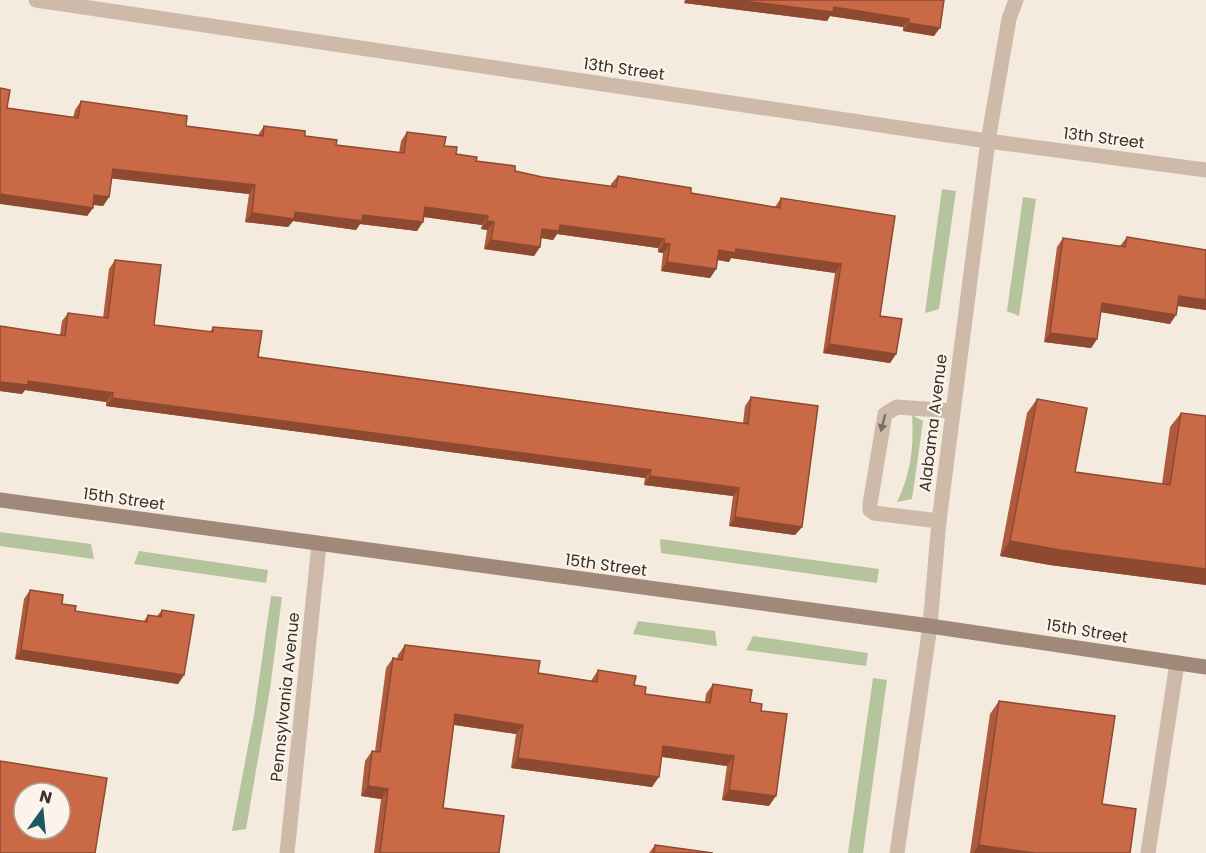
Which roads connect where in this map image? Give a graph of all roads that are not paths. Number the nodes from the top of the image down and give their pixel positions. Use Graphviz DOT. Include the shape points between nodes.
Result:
graph roads {
  1 [pos="36,0"];
  2 [pos="1016,0"];
  3 [pos="988,141"];
  4 [pos="1206,170"];
  5 [pos="952,411"];
  6 [pos="0,500"];
  7 [pos="939,521"];
  8 [pos="319,545"];
  9 [pos="930,626"];
  10 [pos="1177,663"];
  11 [pos="1206,667"];
  12 [pos="287,853"];
  13 [pos="897,853"];
  14 [pos="1148,853"];
  1 -- 3 [label="street, 13th Street"];
  2 -- 3 [label="street, Alabama Avenue"];
  3 -- 4 [label="street, 13th Street"];
  3 -- 5 [label="street, Alabama Avenue"];
  5 -- 7 [label="street, Alabama Avenue"];
  5 -- 7 [label="street, one-way" via="897,407 885,414 870,504 874,513"];
  6 -- 8 [label="street, 15th Street"];
  7 -- 9 [label="street, Alabama Avenue"];
  8 -- 9 [label="street, 15th Street"];
  8 -- 12 [label="street, Pennsylvania Avenue"];
  9 -- 10 [label="street, 15th Street"];
  9 -- 13 [label="street, Alabama Avenue"];
  10 -- 11 [label="street, 15th Street"];
  10 -- 14 [label="street"];
}
